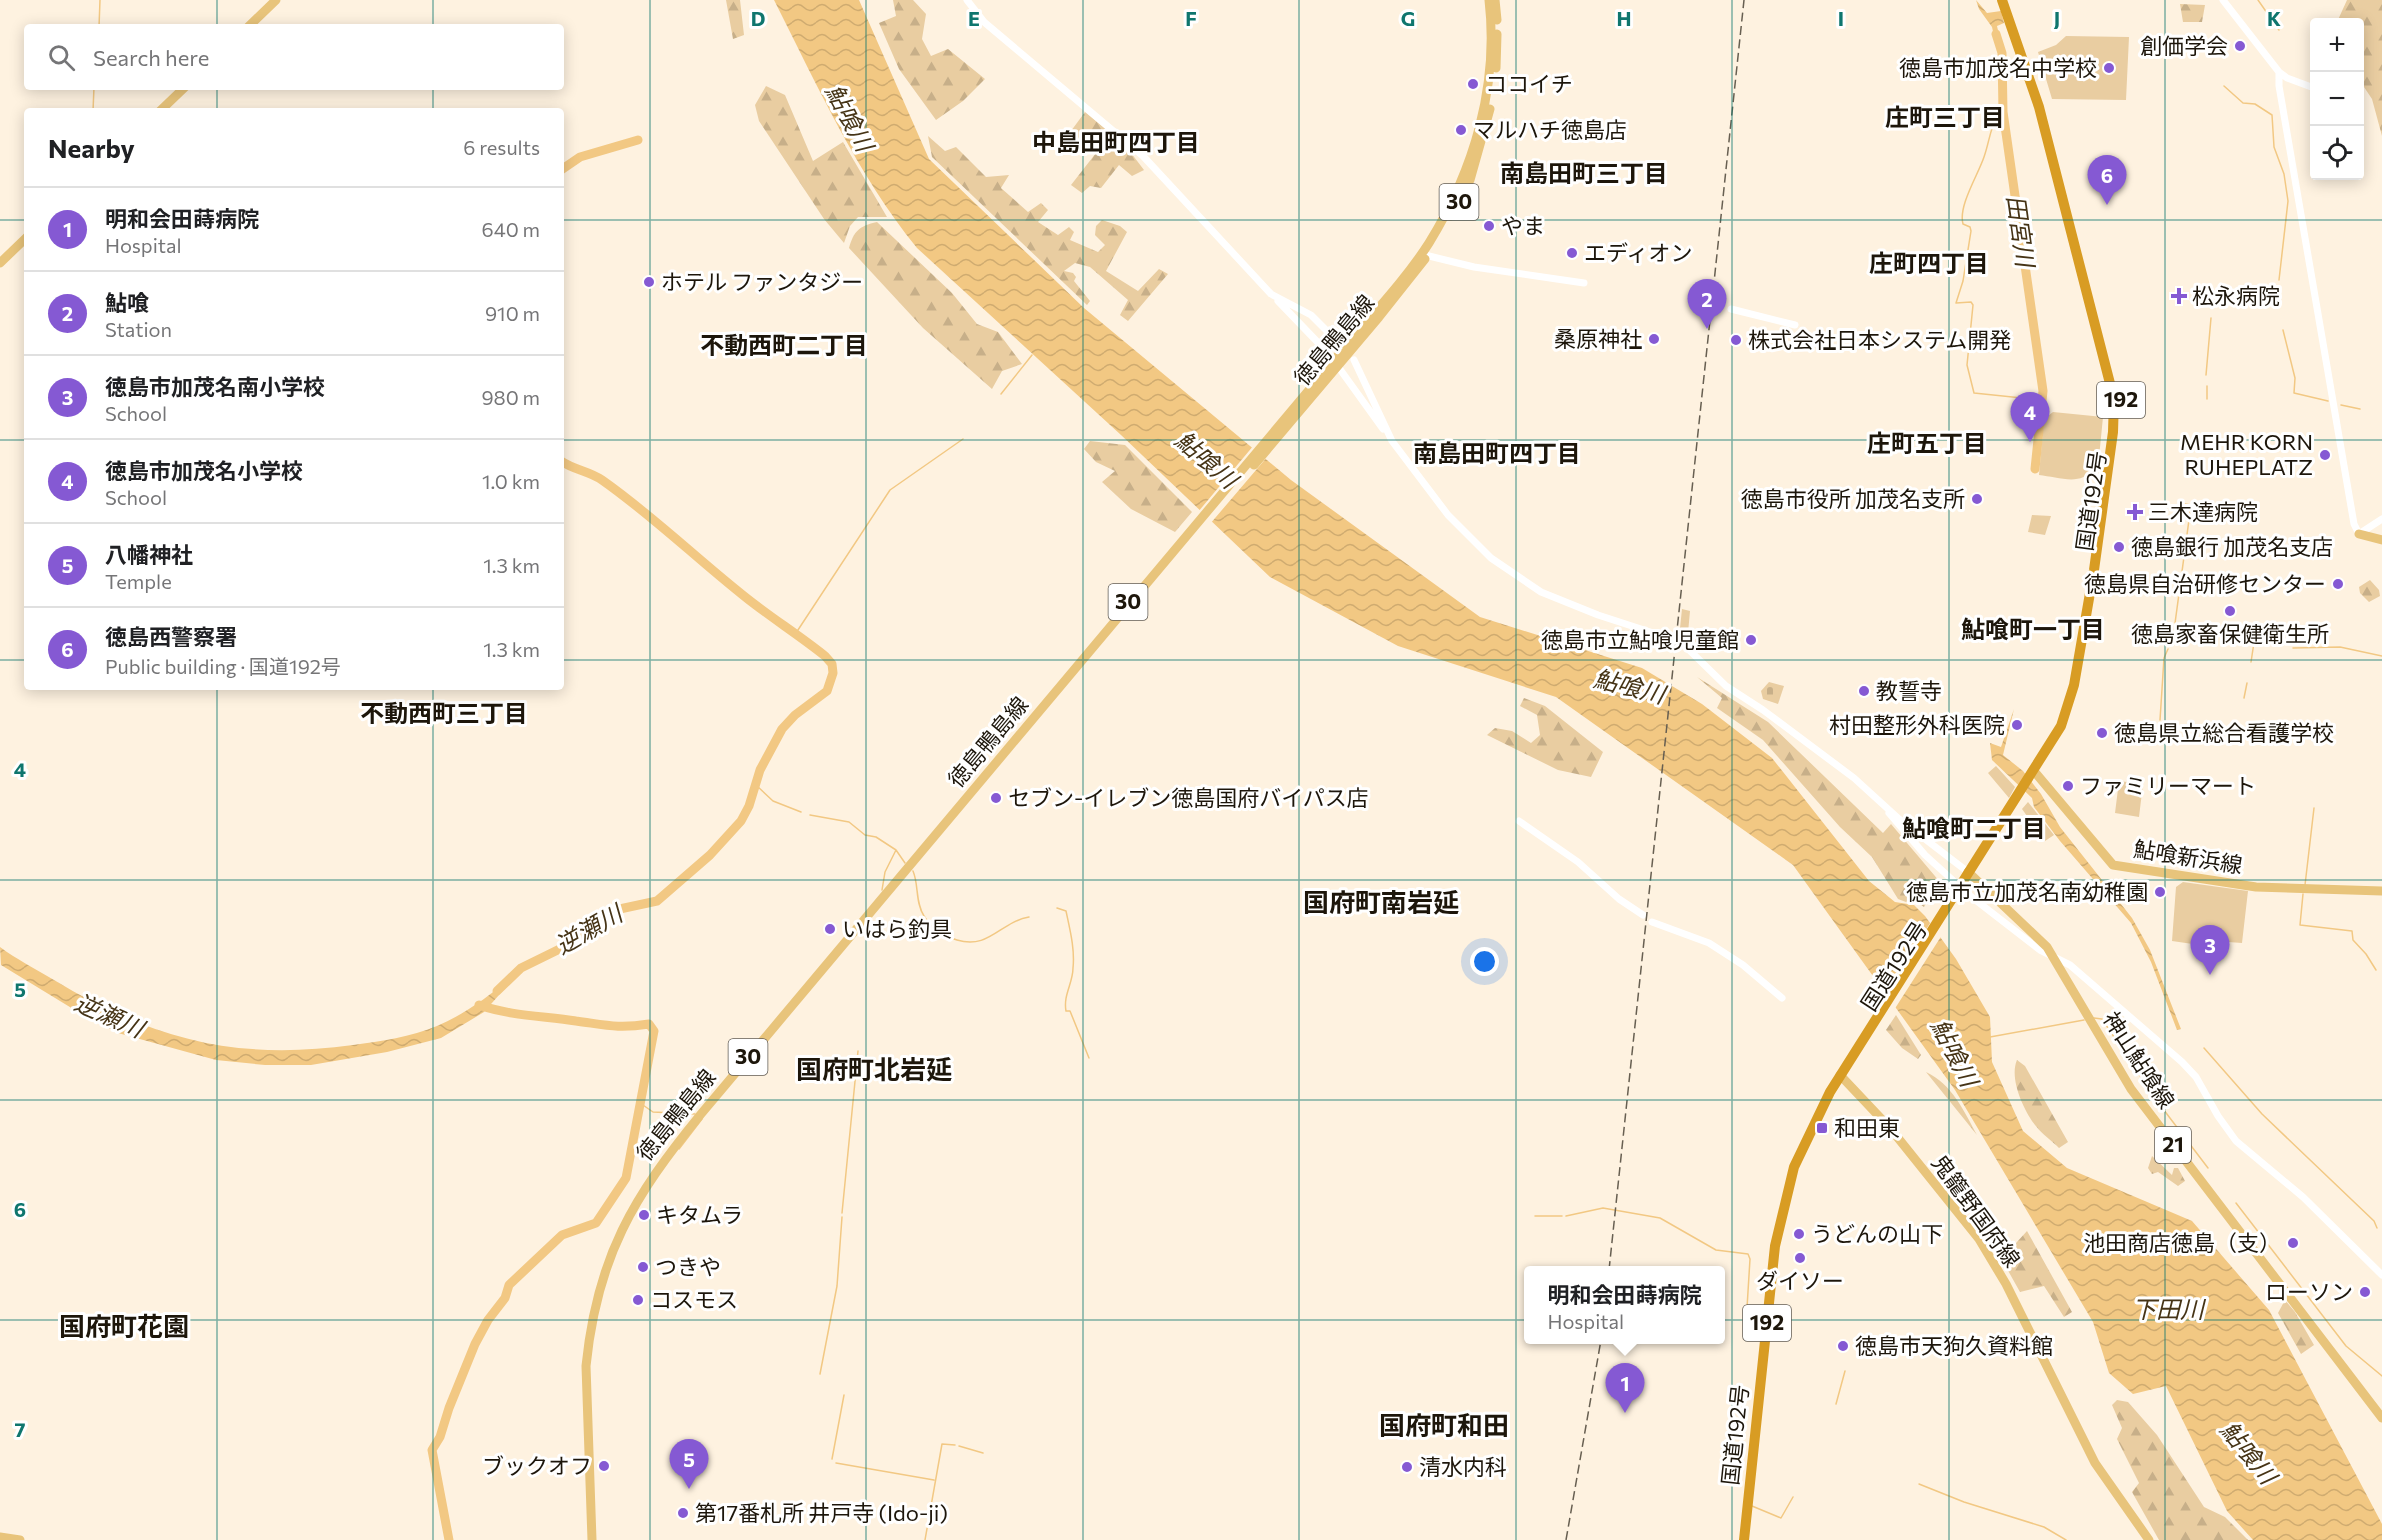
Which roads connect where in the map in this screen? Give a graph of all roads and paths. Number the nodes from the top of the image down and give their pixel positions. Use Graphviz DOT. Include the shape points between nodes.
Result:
graph roads {
  1 [pos="276,0"];
  2 [pos="967,0"];
  3 [pos="1489,0"];
  4 [pos="1495,0"];
  5 [pos="2223,0"];
  6 [pos="2009,10"];
  7 [pos="251,24"];
  8 [pos="2279,72"];
  9 [pos="2310,87"];
  10 [pos="182,90"];
  11 [pos="163,108"];
  12 [pos="24,240"];
  13 [pos="1424,255"];
  14 [pos="0,263"];
  15 [pos="1584,283"];
  16 [pos="1271,294"];
  17 [pos="1731,309"];
  18 [pos="1796,325"];
  19 [pos="1338,342"];
  20 [pos="1354,360"];
  21 [pos="1335,365"];
  22 [pos="1392,441"];
  23 [pos="2382,519"];
  24 [pos="2359,534"];
  25 [pos="2382,540"];
  26 [pos="2034,775"];
  27 [pos="1884,806"];
  28 [pos="1519,821"];
  29 [pos="1969,877"];
  30 [pos="2382,891"];
  31 [pos="1643,915"];
  32 [pos="1652,922"];
  33 [pos="2053,955"];
  34 [pos="1782,998"];
  35 [pos="1844,1074"];
  36 [pos="2382,1275"];
  37 [pos="2382,1418"];
  38 [pos="0,1537"];
  39 [pos="20,1540"];
  40 [pos="592,1540"];
  41 [pos="1744,1540"];
  42 [pos="2149,1540"];
  1 -- 7 [label="main road"];
  2 -- 16 [label="street" via="984,22 1143,156"];
  3 -- 13 [label="main road, 徳島鴨島線 / 30" via="1490,70 1480,129 1459,189"];
  4 -- 13 [label="main road, 徳島鴨島線 / 30" via="1496,70 1486,130 1470,180"];
  5 -- 8 [label="street"];
  6 -- 26 [label="highway, 国道192号 / 192" via="2096,321 2115,411 2074,686 2061,726"];
  8 -- 9 [label="street"];
  8 -- 24 [label="street" via="2346,479"];
  10 -- 11 [label="main road"];
  12 -- 14 [label="main road"];
  13 -- 15 [label="street" via="1474,267"];
  13 -- 21 [label="main road, 徳島鴨島線 / 30"];
  16 -- 19 [label="street" via="1311,315"];
  16 -- 21 [label="street"];
  17 -- 18 [label="street"];
  20 -- 22 [label="street"];
  21 -- 22 [label="street"];
  21 -- 40 [label="main road, 徳島鴨島線 / 30" via="1089,650 661,1162 633,1207 597,1292 586,1366"];
  22 -- 27 [label="street" via="1462,532 1510,573 1550,596 1681,642 1726,686 1854,778"];
  23 -- 24 [label="street"];
  24 -- 25 [label="main road"];
  26 -- 29 [label="highway, 国道192号 / 192"];
  26 -- 30 [label="main road, 鮎喰新浜線" via="2113,865 2256,886"];
  27 -- 29 [label="street"];
  27 -- 33 [label="street" via="1895,823 1940,869 2040,950"];
  28 -- 31 [label="street"];
  29 -- 33 [label="main road, 神山鮎喰線 / 21" via="2035,934"];
  29 -- 35 [label="highway, 国道192号 / 192"];
  32 -- 34 [label="street" via="1709,943"];
  33 -- 36 [label="street" via="2070,965 2189,1068 2236,1140 2303,1197"];
  33 -- 37 [label="main road, 神山鮎喰線 / 21" via="2131,1089"];
  35 -- 41 [label="highway, 国道192号 / 192" via="1789,1194 1775,1246"];
  35 -- 42 [label="main road, 鬼籠野国府線" via="1979,1239 2006,1284 2095,1463"];
  38 -- 39 [label="main road"];
}
